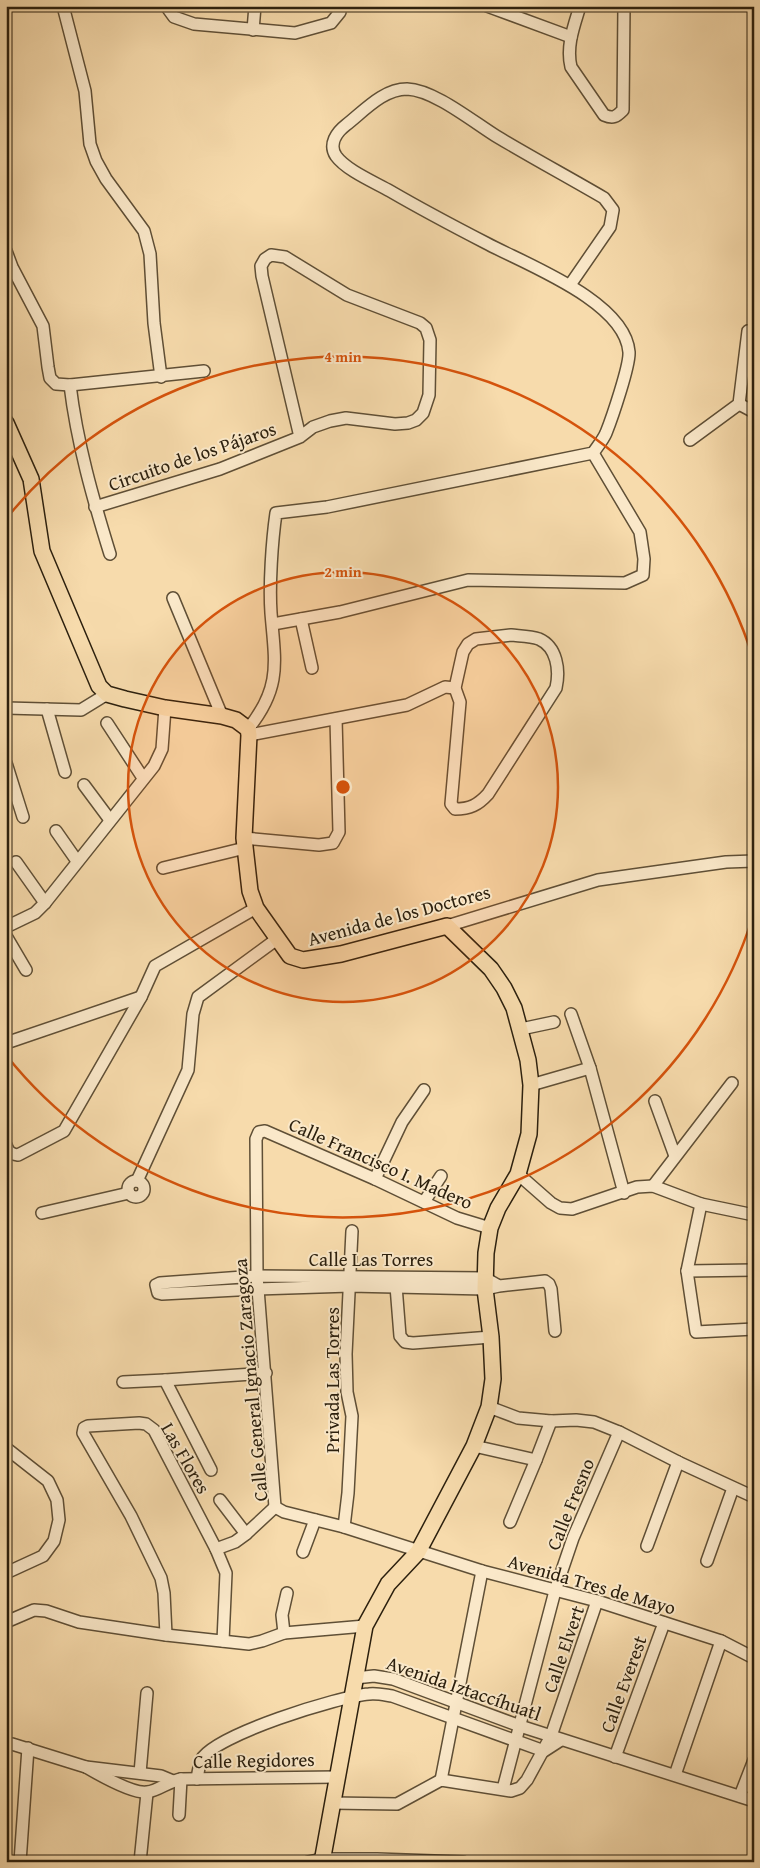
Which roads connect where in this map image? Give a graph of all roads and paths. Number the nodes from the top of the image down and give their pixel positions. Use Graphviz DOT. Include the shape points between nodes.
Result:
graph roads {
  1 [pos="63,6"];
  2 [pos="166,6"];
  3 [pos="255,6"];
  4 [pos="340,6"];
  5 [pos="487,6"];
  6 [pos="580,6"];
  7 [pos="624,6"];
  8 [pos="253,30"];
  9 [pos="571,37"];
  10 [pos="6,251"];
  11 [pos="570,285"];
  12 [pos="748,332"];
  13 [pos="204,371"];
  14 [pos="161,377"];
  15 [pos="70,385"];
  16 [pos="739,404"];
  17 [pos="754,412"];
  18 [pos="6,423"];
  19 [pos="300,437"];
  20 [pos="690,440"];
  21 [pos="593,453"];
  22 [pos="95,507"];
  23 [pos="110,554"];
  24 [pos="173,598"];
  25 [pos="301,619"];
  26 [pos="273,624"];
  27 [pos="312,668"];
  28 [pos="455,688"];
  29 [pos="107,694"];
  30 [pos="6,708"];
  31 [pos="166,708"];
  32 [pos="47,709"];
  33 [pos="222,716"];
  34 [pos="336,719"];
  35 [pos="107,723"];
  36 [pos="248,732"];
  37 [pos="6,763"];
  38 [pos="65,772"];
  39 [pos="143,778"];
  40 [pos="84,784"];
  41 [pos="22,816"];
  42 [pos="110,820"];
  43 [pos="56,832"];
  44 [pos="244,843"];
  45 [pos="77,861"];
  46 [pos="16,862"];
  47 [pos="754,862"];
  48 [pos="163,868"];
  49 [pos="45,903"];
  50 [pos="256,908"];
  51 [pos="448,926"];
  52 [pos="6,927"];
  53 [pos="6,936"];
  54 [pos="277,939"];
  55 [pos="26,970"];
  56 [pos="141,997"];
  57 [pos="571,1014"];
  58 [pos="554,1022"];
  59 [pos="521,1029"];
  60 [pos="6,1043"];
  61 [pos="590,1068"];
  62 [pos="732,1083"];
  63 [pos="531,1085"];
  64 [pos="424,1090"];
  65 [pos="654,1101"];
  66 [pos="259,1132"];
  67 [pos="6,1145"];
  68 [pos="675,1156"];
  69 [pos="518,1174"];
  70 [pos="441,1176"];
  71 [pos="376,1179"];
  72 [pos="653,1186"];
  73 [pos="624,1193"];
  74 [pos="424,1202"];
  75 [pos="701,1204"];
  76 [pos="42,1213"];
  77 [pos="754,1215"];
  78 [pos="490,1228"];
  79 [pos="352,1231"];
  80 [pos="754,1270"];
  81 [pos="687,1271"];
  82 [pos="257,1276"];
  83 [pos="349,1281"];
  84 [pos="490,1284"];
  85 [pos="396,1286"];
  86 [pos="257,1288"];
  87 [pos="754,1329"];
  88 [pos="555,1331"];
  89 [pos="491,1337"];
  90 [pos="266,1373"];
  91 [pos="165,1380"];
  92 [pos="123,1382"];
  93 [pos="489,1406"];
  94 [pos="550,1421"];
  95 [pos="619,1432"];
  96 [pos="474,1446"];
  97 [pos="6,1448"];
  98 [pos="536,1460"];
  99 [pos="678,1462"];
  100 [pos="211,1470"];
  101 [pos="733,1488"];
  102 [pos="754,1497"];
  103 [pos="220,1500"];
  104 [pos="275,1506"];
  105 [pos="315,1520"];
  106 [pos="510,1522"];
  107 [pos="344,1527"];
  108 [pos="246,1534"];
  109 [pos="647,1546"];
  110 [pos="216,1549"];
  111 [pos="303,1552"];
  112 [pos="418,1552"];
  113 [pos="707,1561"];
  114 [pos="482,1571"];
  115 [pos="6,1573"];
  116 [pos="555,1590"];
  117 [pos="287,1593"];
  118 [pos="598,1602"];
  119 [pos="6,1622"];
  120 [pos="664,1623"];
  121 [pos="365,1626"];
  122 [pos="284,1633"];
  123 [pos="166,1636"];
  124 [pos="224,1641"];
  125 [pos="721,1641"];
  126 [pos="754,1658"];
  127 [pos="355,1678"];
  128 [pos="147,1693"];
  129 [pos="351,1697"];
  130 [pos="456,1702"];
  131 [pos="453,1718"];
  132 [pos="520,1726"];
  133 [pos="556,1738"];
  134 [pos="516,1740"];
  135 [pos="6,1745"];
  136 [pos="28,1748"];
  137 [pos="544,1751"];
  138 [pos="615,1757"];
  139 [pos="754,1760"];
  140 [pos="86,1767"];
  141 [pos="140,1773"];
  142 [pos="675,1775"];
  143 [pos="337,1777"];
  144 [pos="197,1779"];
  145 [pos="177,1780"];
  146 [pos="441,1780"];
  147 [pos="503,1789"];
  148 [pos="147,1792"];
  149 [pos="740,1796"];
  150 [pos="754,1801"];
  151 [pos="332,1803"];
  152 [pos="179,1815"];
  153 [pos="377,1860"];
  154 [pos="317,1861"];
  155 [pos="428,1861"];
  156 [pos="20,1862"];
  157 [pos="140,1862"];
  158 [pos="463,1862"];
  1 -- 14 [label="street" via="85,91 90,144 96,162 144,231 150,254"];
  2 -- 8 [label="street" via="174,17 194,24"];
  3 -- 8 [label="street"];
  4 -- 8 [label="street" via="340,12 331,23 295,33"];
  5 -- 9 [label="street"];
  6 -- 9 [label="street"];
  7 -- 9 [label="street" via="623,110 617,117 604,115 571,67"];
  10 -- 15 [label="street" via="43,326 50,378 56,384"];
  11 -- 11 [label="street" via="610,227 612,210 604,198 425,91 406,89 388,92 338,131 333,143 335,154 344,164 486,244"];
  11 -- 21 [label="street" via="616,321 629,351 627,368 606,434"];
  12 -- 16 [label="street"];
  13 -- 14 [label="street"];
  14 -- 15 [label="street"];
  15 -- 22 [label="street, Circuito de los Pájaros" via="76,430"];
  16 -- 17 [label="street"];
  16 -- 20 [label="street"];
  18 -- 29 [label="main road" via="31,479 42,552 99,686"];
  19 -- 19 [label="street, Circuito de los Pájaros" via="313,428 346,418 395,424 416,420 423,413 429,395 430,340 426,328 420,323 347,295 285,257 271,255 265,258 262,276"];
  19 -- 22 [label="street, Circuito de los Pájaros" via="220,469"];
  21 -- 25 [label="street" via="640,532 643,575 625,583 468,580"];
  21 -- 26 [label="street" via="327,507 276,513 271,585"];
  22 -- 23 [label="street, Circuito de los Pájaros"];
  24 -- 33 [label="street"];
  25 -- 26 [label="street"];
  25 -- 27 [label="street"];
  26 -- 36 [label="street" via="276,662 271,691"];
  28 -- 28 [label="street" via="463,652 476,639 511,635 537,638 546,643 554,654 558,667 556,688 488,794 480,803 467,809 455,809 451,804 460,702"];
  28 -- 34 [label="street" via="445,687 407,705"];
  29 -- 31 [label="main road"];
  29 -- 32 [label="street" via="81,710"];
  30 -- 32 [label="street"];
  31 -- 33 [label="main road"];
  31 -- 39 [label="street" via="162,749 154,766"];
  32 -- 38 [label="street"];
  33 -- 36 [label="main road" via="236,720"];
  34 -- 36 [label="street"];
  34 -- 44 [label="street" via="339,832 333,843"];
  35 -- 39 [label="street"];
  36 -- 44 [label="main road, Avenida de los Doctores"];
  37 -- 41 [label="street"];
  39 -- 42 [label="street"];
  40 -- 42 [label="street"];
  42 -- 45 [label="street"];
  43 -- 45 [label="street"];
  44 -- 48 [label="street"];
  44 -- 50 [label="main road, Avenida de los Doctores" via="250,891"];
  45 -- 49 [label="street"];
  46 -- 49 [label="street"];
  47 -- 51 [label="street, Avenida de los Doctores" via="726,862 598,880"];
  49 -- 52 [label="street" via="35,913"];
  50 -- 54 [label="main road, Avenida de los Doctores"];
  50 -- 56 [label="street" via="155,966"];
  51 -- 54 [label="main road, Avenida de los Doctores" via="341,954 303,960 290,956"];
  51 -- 59 [label="main road" via="491,969 514,1008"];
  53 -- 55 [label="street"];
  54 -- 76 [label="street" via="198,997 193,1014 188,1070 137,1181 144,1187 143,1192 136,1197 128,1193"];
  56 -- 60 [label="street"];
  56 -- 67 [label="street" via="64,1131 18,1155 12,1155"];
  57 -- 61 [label="street"];
  58 -- 59 [label="street"];
  59 -- 63 [label="main road"];
  61 -- 63 [label="street"];
  61 -- 73 [label="street"];
  62 -- 68 [label="street"];
  63 -- 69 [label="main road" via="529,1134"];
  64 -- 71 [label="street" via="402,1122"];
  65 -- 68 [label="street"];
  66 -- 71 [label="street, Calle Francisco I. Madero" via="265,1131"];
  66 -- 82 [label="street, Calle General Ignacio Zaragoza" via="256,1139"];
  68 -- 72 [label="street"];
  69 -- 73 [label="street" via="560,1208 572,1209"];
  69 -- 78 [label="main road"];
  70 -- 74 [label="street"];
  71 -- 74 [label="street, Calle Francisco I. Madero"];
  72 -- 73 [label="street"];
  72 -- 75 [label="street"];
  74 -- 78 [label="street, Calle Francisco I. Madero" via="457,1218"];
  75 -- 77 [label="street"];
  75 -- 81 [label="street"];
  78 -- 84 [label="main road" via="486,1253"];
  79 -- 83 [label="street, Privada Las Torres"];
  80 -- 81 [label="street"];
  81 -- 87 [label="street" via="696,1332"];
  82 -- 83 [label="street, Calle Las Torres"];
  82 -- 86 [label="street, Calle General Ignacio Zaragoza"];
  82 -- 86 [label="street" via="160,1282 156,1289 162,1294"];
  83 -- 84 [label="street, Calle Las Torres"];
  83 -- 85 [label="street, Calle Las Torres"];
  83 -- 86 [label="street, Calle Las Torres"];
  83 -- 107 [label="street, Privada Las Torres" via="346,1354 347,1392 352,1416"];
  84 -- 85 [label="street, Calle Las Torres"];
  84 -- 88 [label="street" via="545,1281 551,1289"];
  84 -- 89 [label="main road"];
  85 -- 89 [label="street" via="400,1336 405,1342"];
  86 -- 90 [label="street, Calle General Ignacio Zaragoza"];
  89 -- 93 [label="main road" via="493,1379"];
  90 -- 91 [label="street"];
  90 -- 104 [label="street, Calle General Ignacio Zaragoza"];
  91 -- 92 [label="street"];
  91 -- 100 [label="street"];
  93 -- 94 [label="street" via="518,1418"];
  93 -- 96 [label="main road"];
  94 -- 95 [label="street" via="594,1422"];
  94 -- 98 [label="street"];
  95 -- 99 [label="street"];
  95 -- 116 [label="street, Calle Fresno"];
  96 -- 98 [label="street"];
  96 -- 112 [label="main road"];
  97 -- 115 [label="street" via="48,1481 57,1500 59,1520 54,1541 43,1556"];
  98 -- 106 [label="street"];
  99 -- 101 [label="street"];
  99 -- 109 [label="street"];
  101 -- 102 [label="street"];
  101 -- 113 [label="street"];
  103 -- 108 [label="street"];
  104 -- 105 [label="street, Calle General Ignacio Zaragoza" via="284,1512"];
  104 -- 108 [label="street"];
  105 -- 107 [label="street, Calle General Ignacio Zaragoza"];
  105 -- 111 [label="street"];
  107 -- 112 [label="street, Calle General Ignacio Zaragoza"];
  108 -- 110 [label="street"];
  110 -- 123 [label="street, Las Flores" via="154,1430 140,1423 84,1428 83,1433 131,1516 161,1578"];
  110 -- 124 [label="street, Las Flores" via="226,1573"];
  112 -- 114 [label="street, Avenida Tres de Mayo"];
  112 -- 121 [label="main road" via="388,1584"];
  114 -- 116 [label="street, Avenida Tres de Mayo"];
  114 -- 130 [label="street"];
  116 -- 118 [label="street, Avenida Tres de Mayo"];
  116 -- 132 [label="street, Calle Fresno"];
  117 -- 122 [label="street" via="282,1615"];
  118 -- 120 [label="street, Avenida Tres de Mayo"];
  118 -- 133 [label="street, Calle Elvert"];
  119 -- 123 [label="street" via="34,1610 46,1611 79,1622"];
  120 -- 125 [label="street, Avenida Tres de Mayo"];
  120 -- 138 [label="street, Calle Everest"];
  121 -- 122 [label="street"];
  121 -- 127 [label="main road"];
  122 -- 124 [label="street" via="249,1644"];
  123 -- 124 [label="street"];
  125 -- 126 [label="street, Avenida Tres de Mayo"];
  125 -- 142 [label="street"];
  127 -- 129 [label="main road"];
  127 -- 130 [label="street, Avenida Iztaccíhuatl" via="393,1679"];
  128 -- 141 [label="street"];
  129 -- 131 [label="street, Avenida Iztaccíhuatl" via="371,1693 392,1696"];
  129 -- 143 [label="main road"];
  129 -- 144 [label="street, Avenida Iztaccíhuatl" via="274,1720 215,1746 201,1760"];
  130 -- 131 [label="street"];
  130 -- 132 [label="street, Avenida Iztaccíhuatl"];
  131 -- 134 [label="street, Avenida Iztaccíhuatl"];
  131 -- 146 [label="street"];
  132 -- 133 [label="street, Avenida Iztaccíhuatl"];
  132 -- 134 [label="street, Calle Fresno"];
  133 -- 137 [label="street, Calle Elvert"];
  133 -- 138 [label="street, Avenida Iztaccíhuatl"];
  134 -- 137 [label="street, Avenida Iztaccíhuatl"];
  134 -- 147 [label="street, Calle Fresno"];
  135 -- 136 [label="street, Calle Regidores"];
  136 -- 140 [label="street, Calle Regidores"];
  136 -- 156 [label="street"];
  137 -- 147 [label="street, Calle Elvert" via="520,1788"];
  138 -- 142 [label="street, Avenida Iztaccíhuatl"];
  139 -- 149 [label="street"];
  140 -- 141 [label="street, Calle Regidores"];
  140 -- 148 [label="street, Calle Regidores" via="126,1787"];
  141 -- 145 [label="street, Calle Regidores"];
  142 -- 149 [label="street, Avenida Iztaccíhuatl"];
  143 -- 144 [label="street, Calle Regidores"];
  143 -- 151 [label="main road"];
  144 -- 145 [label="street, Calle Regidores"];
  145 -- 148 [label="street, Calle Regidores"];
  145 -- 152 [label="street"];
  146 -- 147 [label="street"];
  146 -- 151 [label="street" via="397,1804"];
  148 -- 157 [label="street"];
  149 -- 150 [label="street, Avenida Iztaccíhuatl"];
  151 -- 154 [label="main road"];
  153 -- 154 [label="street"];
  153 -- 155 [label="street"];
  155 -- 158 [label="street"];
}
